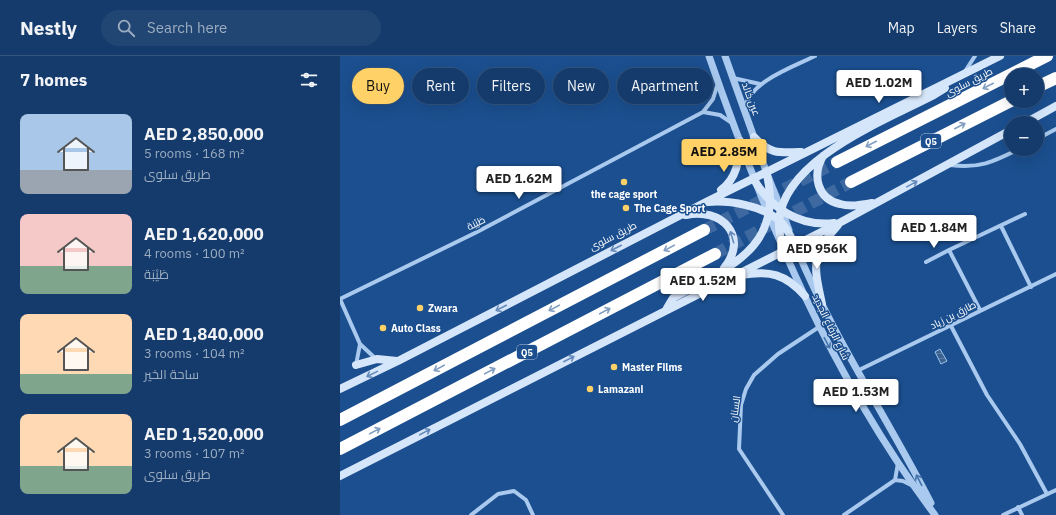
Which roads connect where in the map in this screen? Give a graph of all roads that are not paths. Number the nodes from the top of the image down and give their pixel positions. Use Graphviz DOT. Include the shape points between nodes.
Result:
graph roads {
  1 [pos="709,56"];
  2 [pos="725,56"];
  3 [pos="815,56"];
  4 [pos="975,56"];
  5 [pos="1000,56"];
  6 [pos="1048,56"];
  7 [pos="963,75"];
  8 [pos="733,78"];
  9 [pos="1056,78"];
  10 [pos="718,83"];
  11 [pos="760,84"];
  12 [pos="1044,84"];
  13 [pos="1004,105"];
  14 [pos="1056,106"];
  15 [pos="744,110"];
  16 [pos="703,112"];
  17 [pos="1037,116"];
  18 [pos="734,124"];
  19 [pos="1056,130"];
  20 [pos="1004,134"];
  21 [pos="754,136"];
  22 [pos="1044,136"];
  23 [pos="740,141"];
  24 [pos="804,152"];
  25 [pos="825,154"];
  26 [pos="1004,156"];
  27 [pos="837,162"];
  28 [pos="947,165"];
  29 [pos="766,171"];
  30 [pos="753,178"];
  31 [pos="851,182"];
  32 [pos="706,202"];
  33 [pos="771,202"];
  34 [pos="878,202"];
  35 [pos="781,210"];
  36 [pos="1025,214"];
  37 [pos="769,215"];
  38 [pos="675,217"];
  39 [pos="779,220"];
  40 [pos="841,222"];
  41 [pos="1001,226"];
  42 [pos="704,230"];
  43 [pos="795,245"];
  44 [pos="949,250"];
  45 [pos="784,251"];
  46 [pos="715,254"];
  47 [pos="926,262"];
  48 [pos="722,272"];
  49 [pos="1056,274"];
  50 [pos="732,277"];
  51 [pos="1031,287"];
  52 [pos="805,296"];
  53 [pos="340,299"];
  54 [pos="822,304"];
  55 [pos="666,309"];
  56 [pos="980,310"];
  57 [pos="951,326"];
  58 [pos="819,327"];
  59 [pos="360,344"];
  60 [pos="377,359"];
  61 [pos="398,361"];
  62 [pos="356,365"];
  63 [pos="857,371"];
  64 [pos="340,389"];
  65 [pos="340,420"];
  66 [pos="340,449"];
  67 [pos="898,463"];
  68 [pos="340,476"];
  69 [pos="895,480"];
  70 [pos="914,487"];
  71 [pos="1056,490"];
  72 [pos="1047,494"];
  73 [pos="1018,507"];
  74 [pos="471,515"];
  75 [pos="533,515"];
  76 [pos="783,515"];
  77 [pos="844,515"];
  78 [pos="936,515"];
  79 [pos="1003,515"];
  80 [pos="1022,515"];
  1 -- 10 [label="street"];
  2 -- 8 [label="street, عين خالد"];
  3 -- 11 [label="street"];
  4 -- 7 [label="street, طريق سلوى"];
  5 -- 7 [label="main road, طريق سلوى"];
  6 -- 27 [label="highway, طريق سلوى / Q5, one-way"];
  7 -- 24 [label="main road, طريق سلوى"];
  7 -- 25 [label="main road" via="932,96"];
  8 -- 11 [label="street"];
  8 -- 15 [label="street, عين خالد"];
  9 -- 12 [label="highway"];
  10 -- 16 [label="street, طَيْبَة" via="713,98"];
  10 -- 18 [label="street"];
  11 -- 15 [label="street" via="749,95"];
  31 -- 13 [label="highway, Q5, one-way"];
  14 -- 17 [label="main road"];
  15 -- 21 [label="street, عين خالد"];
  16 -- 18 [label="street" via="720,116"];
  16 -- 53 [label="street, طَيْبَة" via="477,232"];
  18 -- 23 [label="street"];
  19 -- 22 [label="street"];
  20 -- 28 [label="main road"];
  21 -- 24 [label="main road" via="764,147 772,151"];
  21 -- 29 [label="street, عين خالد"];
  23 -- 30 [label="street"];
  23 -- 32 [label="main road" via="732,180"];
  24 -- 29 [label="main road, طريق سلوى"];
  25 -- 34 [label="main road" via="817,177 824,196 848,205"];
  25 -- 35 [label="main road" via="802,172 793,184"];
  26 -- 28 [label="street" via="985,165 973,167"];
  34 -- 28 [label="main road, one-way"];
  29 -- 30 [label="main road, طريق سلوى"];
  29 -- 33 [label="main road"];
  29 -- 35 [label="street, شارع الرفاع الجديد"];
  30 -- 32 [label="main road, طريق سلوى"];
  30 -- 33 [label="main road"];
  30 -- 37 [label="street, شارع الرفاع الجديد"];
  32 -- 37 [label="main road" via="726,201 749,205"];
  32 -- 38 [label="main road, طريق سلوى"];
  33 -- 35 [label="main road"];
  33 -- 37 [label="main road"];
  34 -- 40 [label="main road"];
  35 -- 39 [label="main road"];
  35 -- 40 [label="main road" via="810,223"];
  35 -- 43 [label="street, شارع الرفاع الجديد"];
  36 -- 41 [label="street"];
  37 -- 39 [label="main road"];
  37 -- 45 [label="street, شارع الرفاع الجديد"];
  37 -- 48 [label="main road" via="760,236 748,253"];
  48 -- 38 [label="main road, one-way" via="733,253 734,242 731,231 724,221 713,215 701,213"];
  38 -- 61 [label="main road, طريق سلوى, one-way"];
  39 -- 43 [label="main road"];
  39 -- 45 [label="main road"];
  40 -- 43 [label="main road"];
  40 -- 54 [label="main road" via="818,251 816,273"];
  41 -- 44 [label="street"];
  41 -- 51 [label="street"];
  42 -- 65 [label="highway, one-way"];
  43 -- 45 [label="main road"];
  43 -- 54 [label="street, شارع الرفاع الجديد"];
  44 -- 47 [label="street"];
  44 -- 56 [label="street"];
  45 -- 50 [label="main road"];
  45 -- 52 [label="street, شارع الرفاع الجديد"];
  66 -- 46 [label="highway, Q5, one-way"];
  48 -- 55 [label="main road" via="674,298"];
  49 -- 51 [label="street, طارق بن زياد"];
  50 -- 52 [label="main road" via="762,272 775,274 790,281"];
  50 -- 55 [label="main road"];
  51 -- 56 [label="street, طارق بن زياد"];
  52 -- 58 [label="street, شارع الرفاع الجديد"];
  53 -- 59 [label="street"];
  54 -- 63 [label="street, شارع الرفاع الجديد"];
  68 -- 55 [label="main road, one-way"];
  56 -- 57 [label="street, طارق بن زياد"];
  57 -- 63 [label="street, طارق بن زياد"];
  57 -- 72 [label="street" via="987,395 1020,444"];
  58 -- 67 [label="street, شارع الرفاع الجديد, one-way" via="845,378"];
  58 -- 76 [label="street, السنان" via="778,354 754,375 746,389 742,405 739,449"];
  59 -- 60 [label="street"];
  59 -- 62 [label="street"];
  60 -- 61 [label="main road"];
  60 -- 62 [label="main road"];
  61 -- 64 [label="main road, طريق سلوى, one-way"];
  78 -- 63 [label="street, شارع الرفاع الجديد, one-way" via="909,461"];
  67 -- 69 [label="street"];
  67 -- 70 [label="street, شارع الرفاع الجديد"];
  69 -- 70 [label="street"];
  69 -- 77 [label="street"];
  70 -- 78 [label="street, شارع الرفاع الجديد"];
  71 -- 72 [label="street"];
  72 -- 73 [label="street"];
  73 -- 79 [label="street"];
  73 -- 80 [label="street"];
  74 -- 75 [label="street" via="498,494 514,491 526,500"];
}
